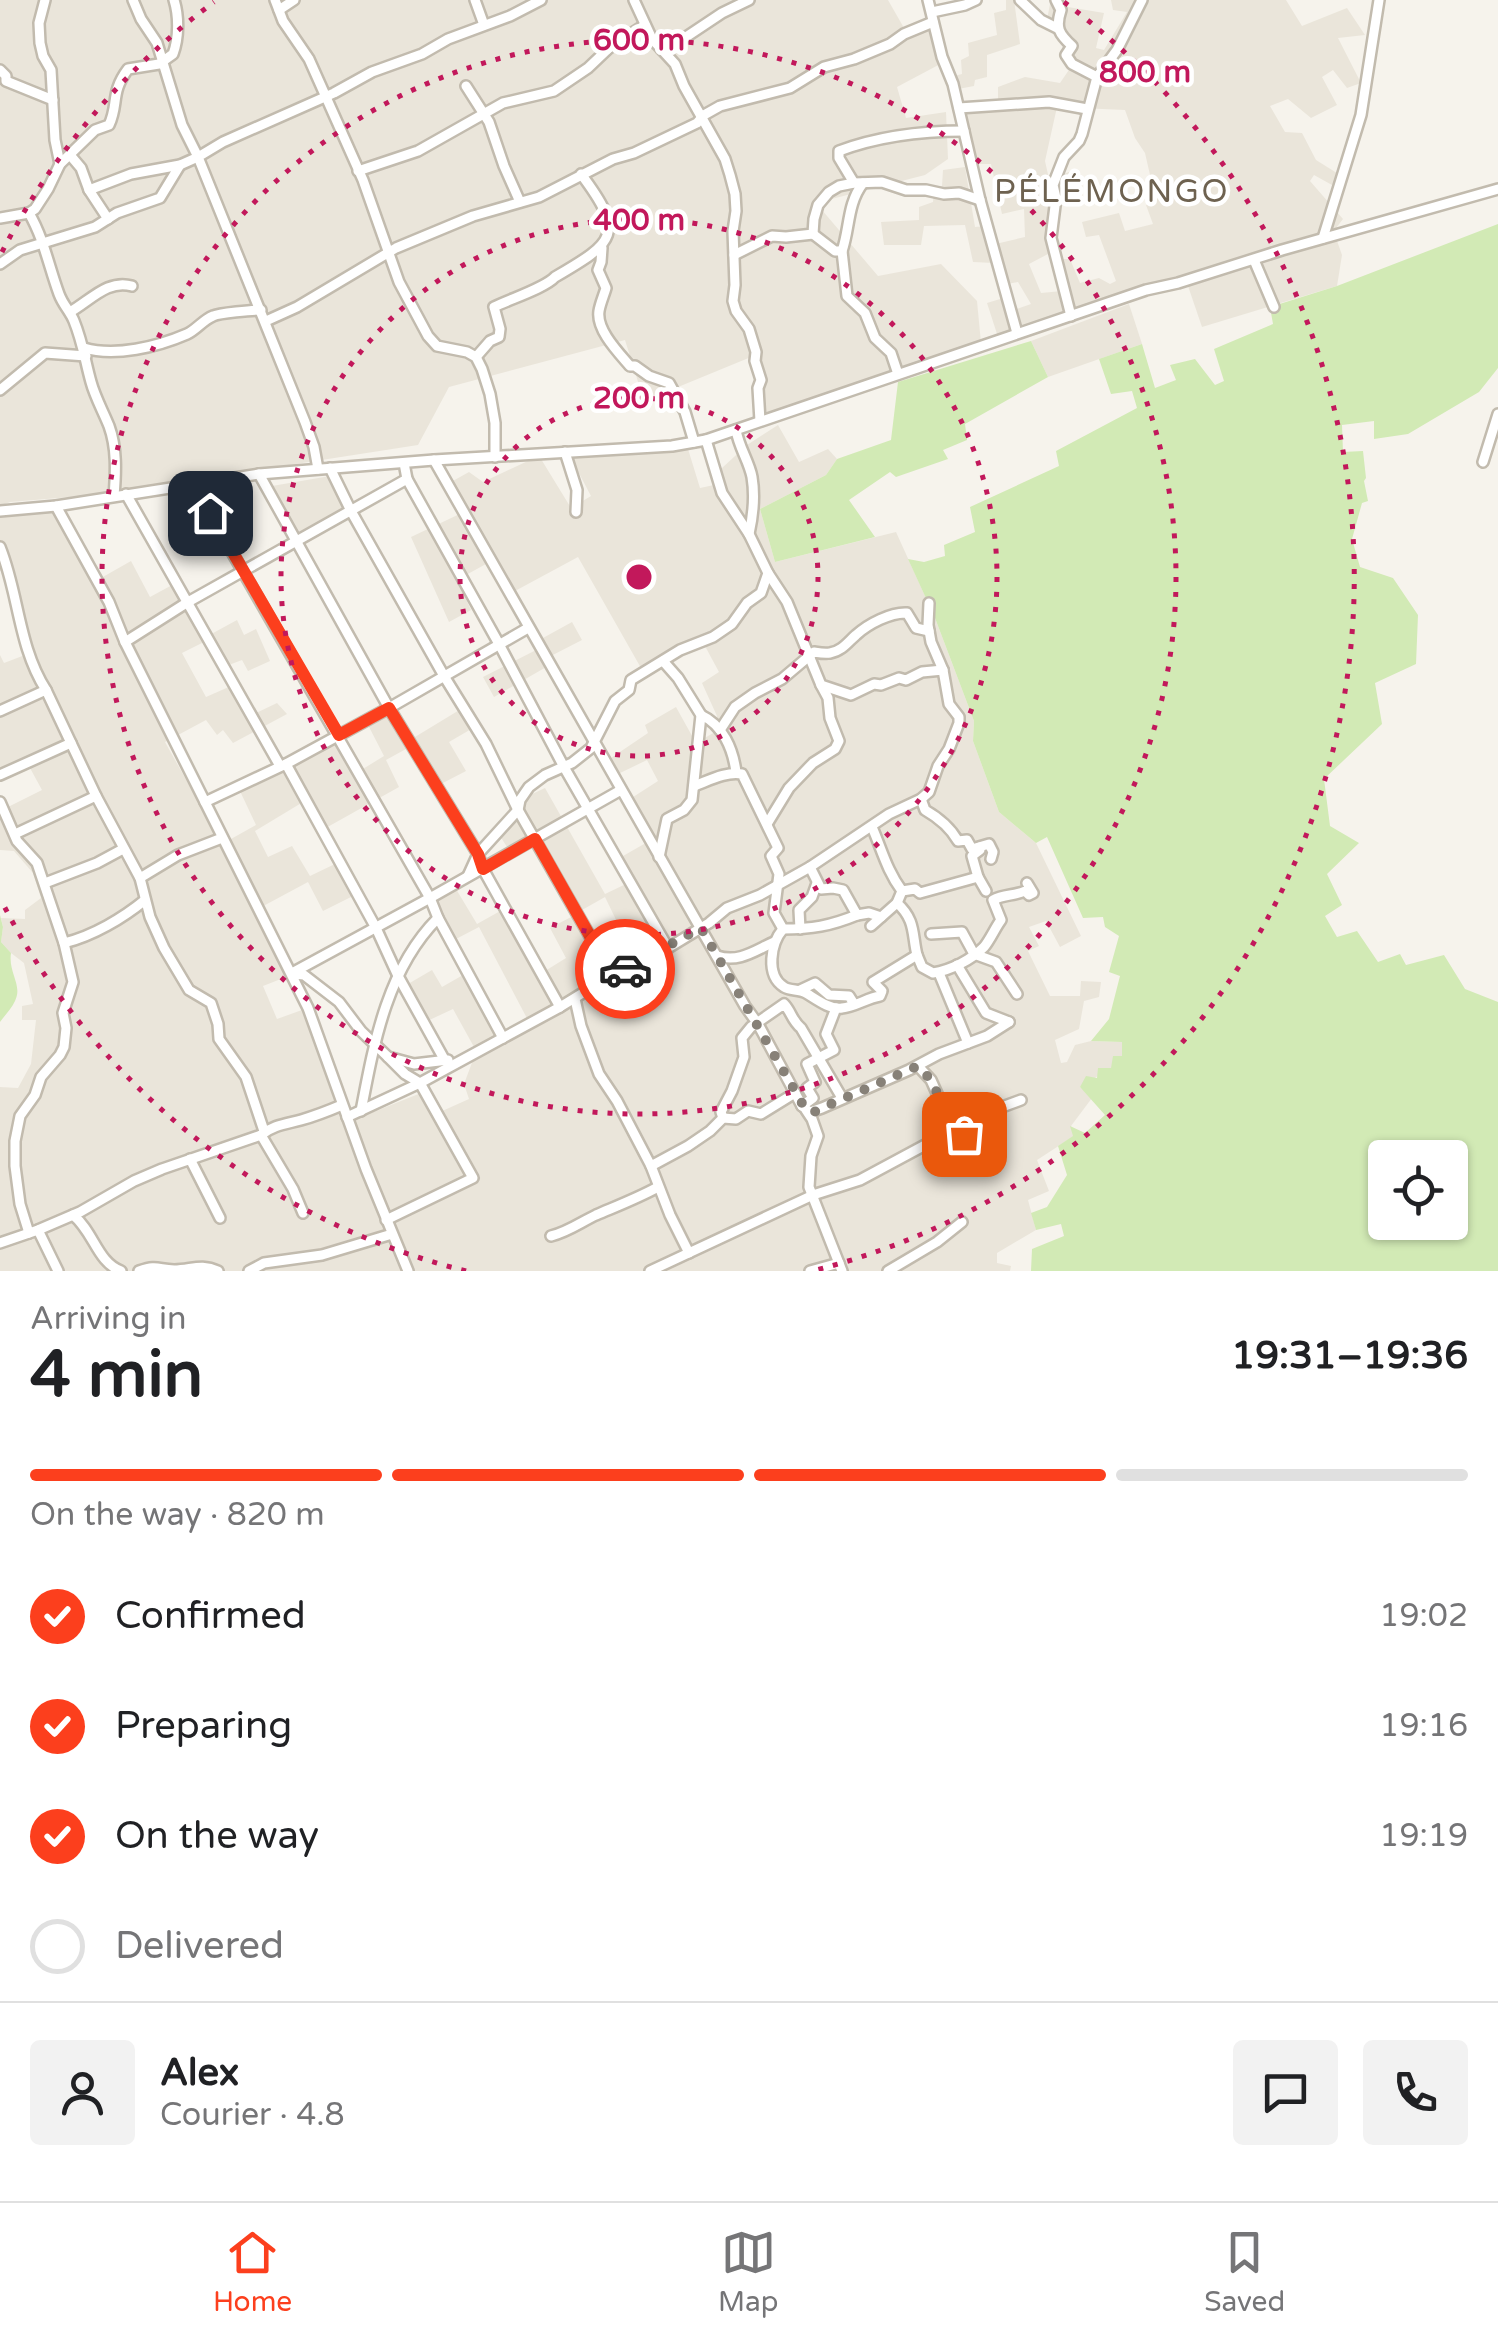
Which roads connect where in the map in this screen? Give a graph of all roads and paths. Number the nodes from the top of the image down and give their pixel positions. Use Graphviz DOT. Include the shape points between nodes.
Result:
graph roads {
  1 [pos="45,0"];
  2 [pos="133,0"];
  3 [pos="174,0"];
  4 [pos="294,0"];
  5 [pos="475,0"];
  6 [pos="541,0"];
  7 [pos="634,0"];
  8 [pos="749,0"];
  9 [pos="928,0"];
  10 [pos="976,0"];
  11 [pos="1020,0"];
  12 [pos="1056,0"];
  13 [pos="1142,0"];
  14 [pos="1379,0"];
  15 [pos="277,5"];
  16 [pos="932,17"];
  17 [pos="484,25"];
  18 [pos="645,26"];
  19 [pos="1057,28"];
  20 [pos="662,50"];
  21 [pos="164,60"];
  22 [pos="0,70"];
  23 [pos="1097,77"];
  24 [pos="6,81"];
  25 [pos="466,86"];
  26 [pos="0,92"];
  27 [pos="326,96"];
  28 [pos="53,100"];
  29 [pos="959,108"];
  30 [pos="1087,109"];
  31 [pos="484,114"];
  32 [pos="702,118"];
  33 [pos="964,132"];
  34 [pos="70,155"];
  35 [pos="198,157"];
  36 [pos="60,164"];
  37 [pos="180,165"];
  38 [pos="358,171"];
  39 [pos="582,174"];
  40 [pos="858,183"];
  41 [pos="1498,188"];
  42 [pos="90,190"];
  43 [pos="980,200"];
  44 [pos="520,202"];
  45 [pos="30,213"];
  46 [pos="0,218"];
  47 [pos="108,218"];
  48 [pos="813,234"];
  49 [pos="1323,238"];
  50 [pos="42,242"];
  51 [pos="602,248"];
  52 [pos="389,251"];
  53 [pos="842,251"];
  54 [pos="734,256"];
  55 [pos="1254,260"];
  56 [pos="0,264"];
  57 [pos="132,286"];
  58 [pos="1274,307"];
  59 [pos="261,310"];
  60 [pos="70,312"];
  61 [pos="1071,316"];
  62 [pos="266,320"];
  63 [pos="1018,333"];
  64 [pos="85,352"];
  65 [pos="476,358"];
  66 [pos="898,374"];
  67 [pos="0,390"];
  68 [pos="1498,414"];
  69 [pos="760,422"];
  70 [pos="736,430"];
  71 [pos="706,440"];
  72 [pos="694,442"];
  73 [pos="565,452"];
  74 [pos="495,456"];
  75 [pos="434,460"];
  76 [pos="1483,462"];
  77 [pos="404,463"];
  78 [pos="330,468"];
  79 [pos="318,469"];
  80 [pos="259,474"];
  81 [pos="406,479"];
  82 [pos="193,484"];
  83 [pos="126,494"];
  84 [pos="114,496"];
  85 [pos="56,506"];
  86 [pos="0,511"];
  87 [pos="351,511"];
  88 [pos="576,512"];
  89 [pos="749,534"];
  90 [pos="297,541"];
  91 [pos="0,547"];
  92 [pos="243,572"];
  93 [pos="768,573"];
  94 [pos="188,602"];
  95 [pos="929,603"];
  96 [pos="528,628"];
  97 [pos="930,630"];
  98 [pos="125,642"];
  99 [pos="498,644"];
  100 [pos="808,658"];
  101 [pos="663,661"];
  102 [pos="943,670"];
  103 [pos="444,676"];
  104 [pos="821,686"];
  105 [pos="46,690"];
  106 [pos="389,708"];
  107 [pos="0,711"];
  108 [pos="701,715"];
  109 [pos="720,730"];
  110 [pos="339,735"];
  111 [pos="594,741"];
  112 [pos="71,743"];
  113 [pos="283,765"];
  114 [pos="564,768"];
  115 [pos="736,772"];
  116 [pos="0,775"];
  117 [pos="694,786"];
  118 [pos="622,790"];
  119 [pos="96,796"];
  120 [pos="921,799"];
  121 [pos="0,802"];
  122 [pos="205,802"];
  123 [pos="590,809"];
  124 [pos="518,810"];
  125 [pos="766,824"];
  126 [pos="872,827"];
  127 [pos="14,834"];
  128 [pos="222,838"];
  129 [pos="535,839"];
  130 [pos="980,847"];
  131 [pos="123,848"];
  132 [pos="478,854"];
  133 [pos="659,858"];
  134 [pos="991,859"];
  135 [pos="810,867"];
  136 [pos="483,869"];
  137 [pos="468,876"];
  138 [pos="978,877"];
  139 [pos="140,878"];
  140 [pos="45,883"];
  141 [pos="817,883"];
  142 [pos="1027,883"];
  143 [pos="776,885"];
  144 [pos="902,891"];
  145 [pos="986,892"];
  146 [pos="430,898"];
  147 [pos="145,900"];
  148 [pos="898,902"];
  149 [pos="858,915"];
  150 [pos="882,917"];
  151 [pos="438,918"];
  152 [pos="871,926"];
  153 [pos="376,928"];
  154 [pos="701,928"];
  155 [pos="783,929"];
  156 [pos="800,929"];
  157 [pos="931,934"];
  158 [pos="774,942"];
  159 [pos="64,943"];
  160 [pos="668,948"];
  161 [pos="974,954"];
  162 [pos="716,956"];
  163 [pos="917,956"];
  164 [pos="957,965"];
  165 [pos="292,973"];
  166 [pos="939,973"];
  167 [pos="612,975"];
  168 [pos="398,976"];
  169 [pos="782,986"];
  170 [pos="800,990"];
  171 [pos="1017,994"];
  172 [pos="575,999"];
  173 [pos="784,1004"];
  174 [pos="854,1004"];
  175 [pos="560,1007"];
  176 [pos="836,1008"];
  177 [pos="758,1024"];
  178 [pos="504,1038"];
  179 [pos="374,1042"];
  180 [pos="968,1043"];
  181 [pos="388,1057"];
  182 [pos="818,1058"];
  183 [pos="444,1060"];
  184 [pos="460,1061"];
  185 [pos="918,1066"];
  186 [pos="420,1083"];
  187 [pos="795,1094"];
  188 [pos="842,1098"];
  189 [pos="1021,1100"];
  190 [pos="342,1105"];
  191 [pos="804,1108"];
  192 [pos="361,1111"];
  193 [pos="348,1118"];
  194 [pos="724,1118"];
  195 [pos="262,1133"];
  196 [pos="953,1135"];
  197 [pos="190,1159"];
  198 [pos="651,1166"];
  199 [pos="658,1187"];
  200 [pos="813,1194"];
  201 [pos="303,1213"];
  202 [pos="73,1214"];
  203 [pos="220,1218"];
  204 [pos="386,1220"];
  205 [pos="962,1222"];
  206 [pos="33,1232"];
  207 [pos="392,1234"];
  208 [pos="551,1236"];
  209 [pos="0,1242"];
  210 [pos="690,1253"];
  211 [pos="840,1267"];
  212 [pos="215,1270"];
  213 [pos="58,1271"];
  214 [pos="121,1271"];
  215 [pos="139,1271"];
  216 [pos="249,1271"];
  217 [pos="408,1271"];
  218 [pos="650,1271"];
  219 [pos="810,1271"];
  220 [pos="888,1271"];
  1 -- 28 [label="street" via="40,43 52,70"];
  2 -- 21 [label="street"];
  3 -- 21 [label="street" via="177,40"];
  4 -- 15 [label="street"];
  5 -- 17 [label="street"];
  6 -- 17 [label="street"];
  7 -- 18 [label="street"];
  8 -- 20 [label="street"];
  9 -- 16 [label="street"];
  10 -- 16 [label="street"];
  11 -- 19 [label="street"];
  12 -- 19 [label="street"];
  13 -- 23 [label="street"];
  14 -- 49 [label="street" via="1362,115"];
  15 -- 27 [label="street"];
  16 -- 29 [label="street"];
  16 -- 32 [label="street" via="890,44 824,67 790,88 720,106"];
  17 -- 27 [label="street"];
  18 -- 20 [label="street"];
  18 -- 31 [label="street" via="554,91"];
  19 -- 23 [label="street" via="1072,46 1066,56 1072,64"];
  20 -- 32 [label="street"];
  21 -- 34 [label="street" via="128,69 109,125"];
  21 -- 35 [label="street"];
  22 -- 24 [label="street"];
  23 -- 30 [label="street"];
  24 -- 26 [label="street"];
  24 -- 28 [label="street"];
  25 -- 31 [label="street"];
  27 -- 35 [label="street"];
  27 -- 38 [label="street"];
  28 -- 36 [label="street"];
  29 -- 30 [label="street" via="1049,102"];
  29 -- 33 [label="street"];
  30 -- 61 [label="street" via="1079,141 1064,157 1054,185 1051,238"];
  31 -- 38 [label="street" via="418,151"];
  31 -- 44 [label="street"];
  32 -- 39 [label="street"];
  32 -- 54 [label="street" via="735,194"];
  33 -- 40 [label="street" via="909,134 839,151"];
  33 -- 43 [label="street"];
  34 -- 36 [label="street"];
  34 -- 42 [label="street"];
  35 -- 37 [label="street"];
  35 -- 59 [label="street"];
  36 -- 45 [label="street"];
  37 -- 42 [label="street"];
  37 -- 47 [label="street" via="160,198"];
  38 -- 52 [label="street"];
  39 -- 44 [label="street"];
  39 -- 51 [label="street" via="610,220"];
  40 -- 43 [label="street"];
  40 -- 48 [label="street" via="829,192 818,206"];
  40 -- 53 [label="street"];
  41 -- 49 [label="street"];
  42 -- 47 [label="street"];
  43 -- 63 [label="street"];
  44 -- 52 [label="street"];
  45 -- 46 [label="street"];
  45 -- 50 [label="street"];
  47 -- 50 [label="street"];
  48 -- 53 [label="street"];
  48 -- 54 [label="street" via="772,236"];
  49 -- 55 [label="street"];
  50 -- 56 [label="street"];
  50 -- 60 [label="street"];
  51 -- 65 [label="street" via="549,283 494,307 499,337"];
  51 -- 72 [label="street" via="598,270 606,288 600,326 630,366 668,383"];
  52 -- 62 [label="street"];
  52 -- 65 [label="street" via="432,342"];
  53 -- 66 [label="street" via="847,296 865,313"];
  54 -- 69 [label="street" via="732,301 750,329 762,380"];
  55 -- 58 [label="street"];
  55 -- 61 [label="street"];
  57 -- 60 [label="street" via="110,285"];
  59 -- 62 [label="street"];
  59 -- 64 [label="street" via="211,316 190,333 146,346"];
  60 -- 64 [label="street"];
  61 -- 63 [label="street"];
  62 -- 79 [label="street"];
  63 -- 66 [label="street"];
  64 -- 67 [label="street" via="45,353"];
  64 -- 84 [label="street" via="114,443"];
  65 -- 74 [label="street" via="490,394"];
  66 -- 69 [label="street"];
  68 -- 76 [label="street"];
  69 -- 70 [label="street"];
  70 -- 71 [label="street"];
  70 -- 89 [label="street" via="752,476"];
  71 -- 72 [label="street"];
  71 -- 89 [label="street" via="722,493"];
  72 -- 73 [label="street"];
  73 -- 74 [label="street"];
  73 -- 88 [label="street"];
  74 -- 75 [label="street"];
  75 -- 77 [label="street"];
  75 -- 96 [label="street"];
  77 -- 78 [label="street"];
  77 -- 81 [label="street"];
  78 -- 79 [label="street"];
  78 -- 87 [label="street"];
  79 -- 80 [label="street"];
  80 -- 82 [label="street"];
  80 -- 90 [label="street"];
  81 -- 87 [label="street"];
  81 -- 99 [label="street"];
  82 -- 83 [label="street"];
  82 -- 92 [label="street"];
  83 -- 84 [label="street"];
  83 -- 94 [label="street"];
  84 -- 85 [label="street"];
  85 -- 86 [label="street"];
  85 -- 98 [label="street"];
  87 -- 90 [label="street"];
  87 -- 103 [label="street"];
  89 -- 93 [label="street"];
  90 -- 92 [label="street"];
  90 -- 106 [label="street"];
  91 -- 105 [label="street" via="28,654"];
  92 -- 94 [label="street"];
  92 -- 110 [label="street"];
  93 -- 100 [label="street"];
  93 -- 101 [label="street" via="761,593 732,624"];
  94 -- 98 [label="street"];
  94 -- 113 [label="street"];
  95 -- 97 [label="street"];
  96 -- 99 [label="street"];
  96 -- 111 [label="street"];
  97 -- 100 [label="street" via="916,628 901,612 831,654"];
  97 -- 102 [label="street"];
  98 -- 122 [label="street"];
  99 -- 103 [label="street"];
  99 -- 114 [label="street"];
  100 -- 104 [label="street"];
  100 -- 109 [label="street" via="734,708"];
  101 -- 108 [label="street"];
  101 -- 111 [label="street" via="631,680"];
  102 -- 104 [label="street" via="851,695"];
  102 -- 120 [label="street" via="958,728"];
  103 -- 106 [label="street"];
  103 -- 124 [label="street"];
  104 -- 125 [label="street" via="839,741 789,788"];
  105 -- 107 [label="street"];
  105 -- 112 [label="street"];
  106 -- 110 [label="street"];
  106 -- 132 [label="street"];
  108 -- 109 [label="street"];
  108 -- 117 [label="street"];
  109 -- 115 [label="street"];
  110 -- 113 [label="street"];
  110 -- 146 [label="street"];
  111 -- 114 [label="street"];
  111 -- 118 [label="street"];
  112 -- 116 [label="street"];
  112 -- 119 [label="street"];
  113 -- 122 [label="street"];
  113 -- 153 [label="street"];
  114 -- 123 [label="street"];
  114 -- 124 [label="street" via="529,787"];
  115 -- 117 [label="street"];
  115 -- 125 [label="street" via="750,786"];
  117 -- 133 [label="street" via="692,800 668,819"];
  118 -- 123 [label="street"];
  118 -- 133 [label="street"];
  119 -- 127 [label="street"];
  119 -- 131 [label="street"];
  120 -- 126 [label="street"];
  120 -- 130 [label="street" via="958,841"];
  121 -- 127 [label="street"];
  122 -- 128 [label="street"];
  123 -- 129 [label="street"];
  123 -- 160 [label="street"];
  124 -- 129 [label="street"];
  124 -- 132 [label="street"];
  125 -- 143 [label="street" via="778,848 771,856"];
  126 -- 135 [label="street"];
  126 -- 144 [label="street"];
  127 -- 140 [label="street"];
  128 -- 139 [label="street"];
  128 -- 165 [label="street"];
  129 -- 136 [label="street"];
  129 -- 167 [label="street"];
  130 -- 134 [label="street" via="989,844"];
  130 -- 138 [label="street" via="972,856"];
  131 -- 139 [label="street"];
  131 -- 140 [label="street"];
  132 -- 136 [label="street"];
  132 -- 137 [label="street"];
  133 -- 154 [label="street"];
  135 -- 141 [label="street"];
  135 -- 143 [label="street"];
  136 -- 137 [label="street"];
  136 -- 175 [label="street"];
  137 -- 146 [label="street"];
  138 -- 144 [label="street"];
  138 -- 145 [label="street"];
  139 -- 147 [label="street"];
  140 -- 159 [label="street"];
  141 -- 149 [label="street" via="820,889 844,890"];
  141 -- 156 [label="street" via="799,910"];
  142 -- 161 [label="street" via="1029,895 992,900 1001,920"];
  143 -- 154 [label="street"];
  143 -- 155 [label="street" via="774,912"];
  144 -- 148 [label="street"];
  146 -- 151 [label="street"];
  146 -- 153 [label="street"];
  147 -- 159 [label="street"];
  147 -- 195 [label="street" via="180,977 211,1004 218,1040 246,1076"];
  148 -- 150 [label="street"];
  148 -- 163 [label="street" via="917,936"];
  149 -- 150 [label="street"];
  149 -- 156 [label="street"];
  150 -- 152 [label="street"];
  151 -- 168 [label="street"];
  151 -- 178 [label="street"];
  153 -- 165 [label="street"];
  153 -- 168 [label="street"];
  154 -- 160 [label="street"];
  154 -- 162 [label="street"];
  155 -- 156 [label="street"];
  155 -- 158 [label="street"];
  157 -- 161 [label="street" via="962,932"];
  158 -- 162 [label="street" via="741,958"];
  158 -- 169 [label="street" via="772,963"];
  159 -- 206 [label="street" via="73,982 66,1038 20,1116 15,1141 20,1204"];
  160 -- 167 [label="street"];
  161 -- 164 [label="street"];
  161 -- 171 [label="street" via="996,962"];
  162 -- 177 [label="street"];
  163 -- 166 [label="street" via="922,967"];
  163 -- 174 [label="street" via="873,982 880,996"];
  164 -- 166 [label="street"];
  164 -- 180 [label="street" via="986,1013 1009,1022"];
  165 -- 179 [label="street" via="339,1002"];
  165 -- 190 [label="street"];
  166 -- 180 [label="street"];
  167 -- 172 [label="street"];
  168 -- 179 [label="street"];
  168 -- 183 [label="street"];
  169 -- 170 [label="street"];
  169 -- 173 [label="street"];
  170 -- 174 [label="street" via="815,983"];
  170 -- 176 [label="street"];
  172 -- 175 [label="street"];
  172 -- 198 [label="street" via="599,1074"];
  173 -- 177 [label="street"];
  173 -- 182 [label="street"];
  174 -- 176 [label="street"];
  175 -- 178 [label="street"];
  176 -- 182 [label="street" via="826,1034 834,1050"];
  177 -- 187 [label="street"];
  177 -- 194 [label="street" via="742,1038 744,1056"];
  178 -- 184 [label="street"];
  179 -- 181 [label="street"];
  179 -- 192 [label="street"];
  180 -- 185 [label="street"];
  181 -- 183 [label="street" via="414,1064"];
  181 -- 186 [label="street"];
  182 -- 188 [label="street"];
  182 -- 191 [label="street" via="807,1064 815,1082 807,1088 812,1098"];
  183 -- 184 [label="street"];
  184 -- 186 [label="street"];
  185 -- 188 [label="street"];
  185 -- 196 [label="street" via="948,1110"];
  186 -- 192 [label="street"];
  186 -- 204 [label="street" via="473,1178"];
  187 -- 191 [label="street"];
  187 -- 194 [label="street" via="761,1114"];
  188 -- 191 [label="street" via="814,1112"];
  189 -- 196 [label="street"];
  190 -- 193 [label="street"];
  190 -- 195 [label="street"];
  191 -- 200 [label="street" via="818,1136 810,1166"];
  192 -- 193 [label="street"];
  193 -- 204 [label="street"];
  194 -- 198 [label="street"];
  195 -- 197 [label="street"];
  195 -- 201 [label="street"];
  196 -- 200 [label="street" via="860,1180"];
  197 -- 202 [label="street"];
  197 -- 203 [label="street"];
  198 -- 199 [label="street"];
  199 -- 208 [label="street"];
  199 -- 210 [label="street"];
  200 -- 210 [label="street"];
  200 -- 211 [label="street"];
  202 -- 206 [label="street"];
  202 -- 214 [label="street" via="108,1266"];
  204 -- 207 [label="street"];
  205 -- 220 [label="street"];
  206 -- 209 [label="street"];
  206 -- 213 [label="street"];
  207 -- 216 [label="street"];
  207 -- 217 [label="street"];
  210 -- 218 [label="street"];
  211 -- 219 [label="street"];
  212 -- 215 [label="street"];
}
